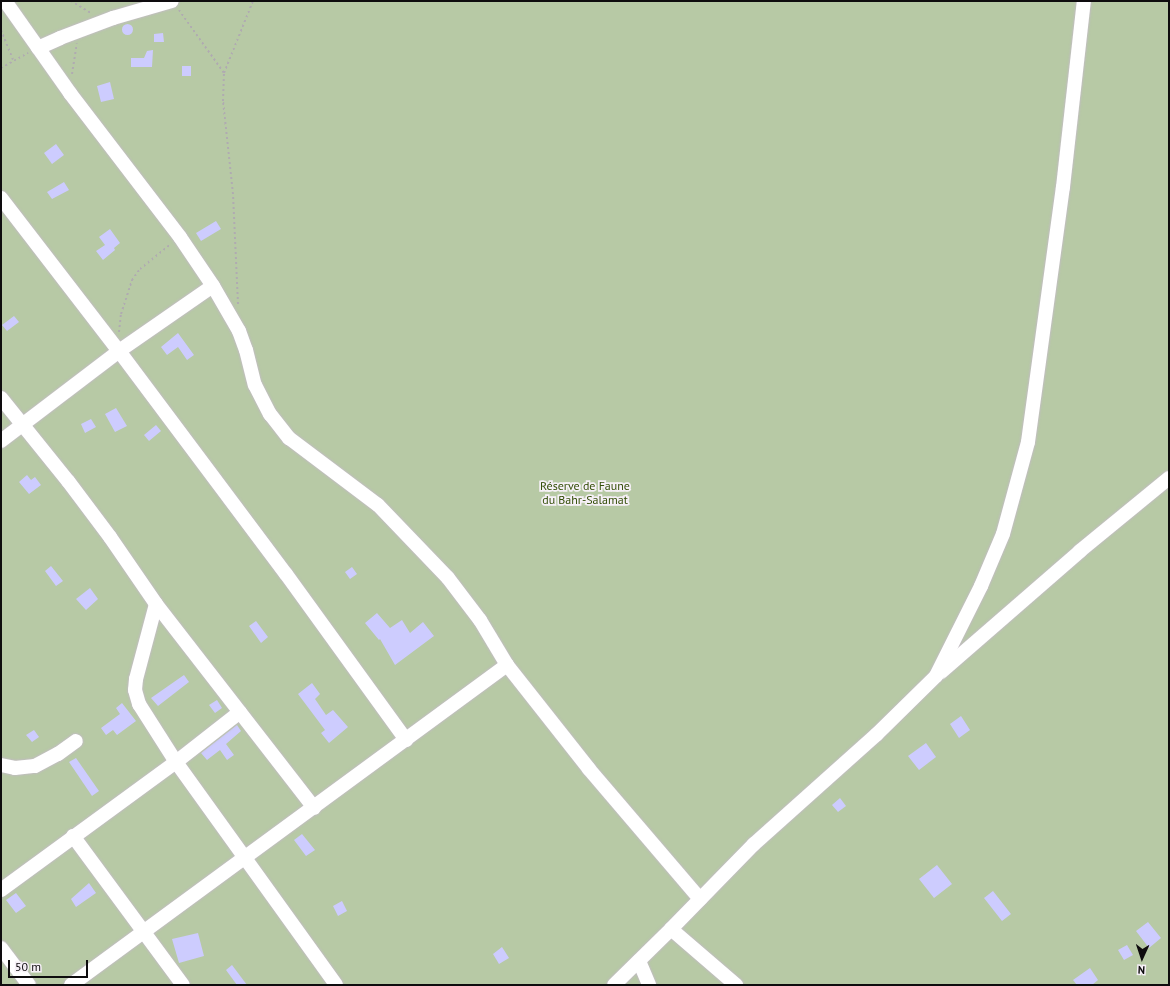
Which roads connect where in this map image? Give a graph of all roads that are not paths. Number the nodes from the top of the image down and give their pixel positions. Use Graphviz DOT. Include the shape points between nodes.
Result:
graph roads {
  1 [pos="5,1"];
  2 [pos="1084,1"];
  3 [pos="174,4"];
  4 [pos="38,48"];
  5 [pos="1,198"];
  6 [pos="213,286"];
  7 [pos="119,351"];
  8 [pos="1,398"];
  9 [pos="21,425"];
  10 [pos="1,441"];
  11 [pos="1169,478"];
  12 [pos="156,604"];
  13 [pos="507,665"];
  14 [pos="936,676"];
  15 [pos="240,712"];
  16 [pos="406,740"];
  17 [pos="76,741"];
  18 [pos="176,762"];
  19 [pos="1,765"];
  20 [pos="314,808"];
  21 [pos="73,836"];
  22 [pos="245,858"];
  23 [pos="1,890"];
  24 [pos="700,899"];
  25 [pos="671,929"];
  26 [pos="144,932"];
  27 [pos="1,948"];
  28 [pos="639,961"];
  29 [pos="29,985"];
  30 [pos="72,985"];
  31 [pos="183,985"];
  32 [pos="336,985"];
  33 [pos="614,985"];
  34 [pos="649,985"];
  35 [pos="736,985"];
  1 -- 4 [label="street"];
  2 -- 14 [label="street" via="1063,186 1028,442 1003,534 981,586"];
  3 -- 4 [label="street" via="104,21"];
  4 -- 6 [label="street" via="180,237"];
  5 -- 7 [label="street"];
  6 -- 7 [label="street"];
  6 -- 13 [label="street" via="239,331 255,385 270,414 289,438 378,505 448,578 480,620"];
  7 -- 9 [label="street"];
  7 -- 16 [label="street"];
  8 -- 9 [label="street"];
  9 -- 10 [label="street"];
  9 -- 12 [label="street" via="68,481"];
  11 -- 14 [label="street"];
  12 -- 15 [label="street"];
  12 -- 18 [label="street" via="135,690 139,704"];
  13 -- 16 [label="street"];
  13 -- 24 [label="street" via="589,769"];
  14 -- 24 [label="street" via="876,735 754,844"];
  15 -- 18 [label="street"];
  15 -- 20 [label="street"];
  16 -- 20 [label="street"];
  17 -- 19 [label="street" via="35,766 16,768"];
  18 -- 21 [label="street"];
  18 -- 22 [label="street"];
  20 -- 22 [label="street"];
  21 -- 23 [label="street"];
  21 -- 26 [label="street"];
  22 -- 26 [label="street"];
  22 -- 32 [label="street"];
  24 -- 25 [label="street"];
  25 -- 28 [label="street"];
  25 -- 35 [label="street"];
  26 -- 30 [label="street"];
  26 -- 31 [label="street"];
  27 -- 29 [label="street"];
  28 -- 33 [label="street"];
  28 -- 34 [label="street"];
}
